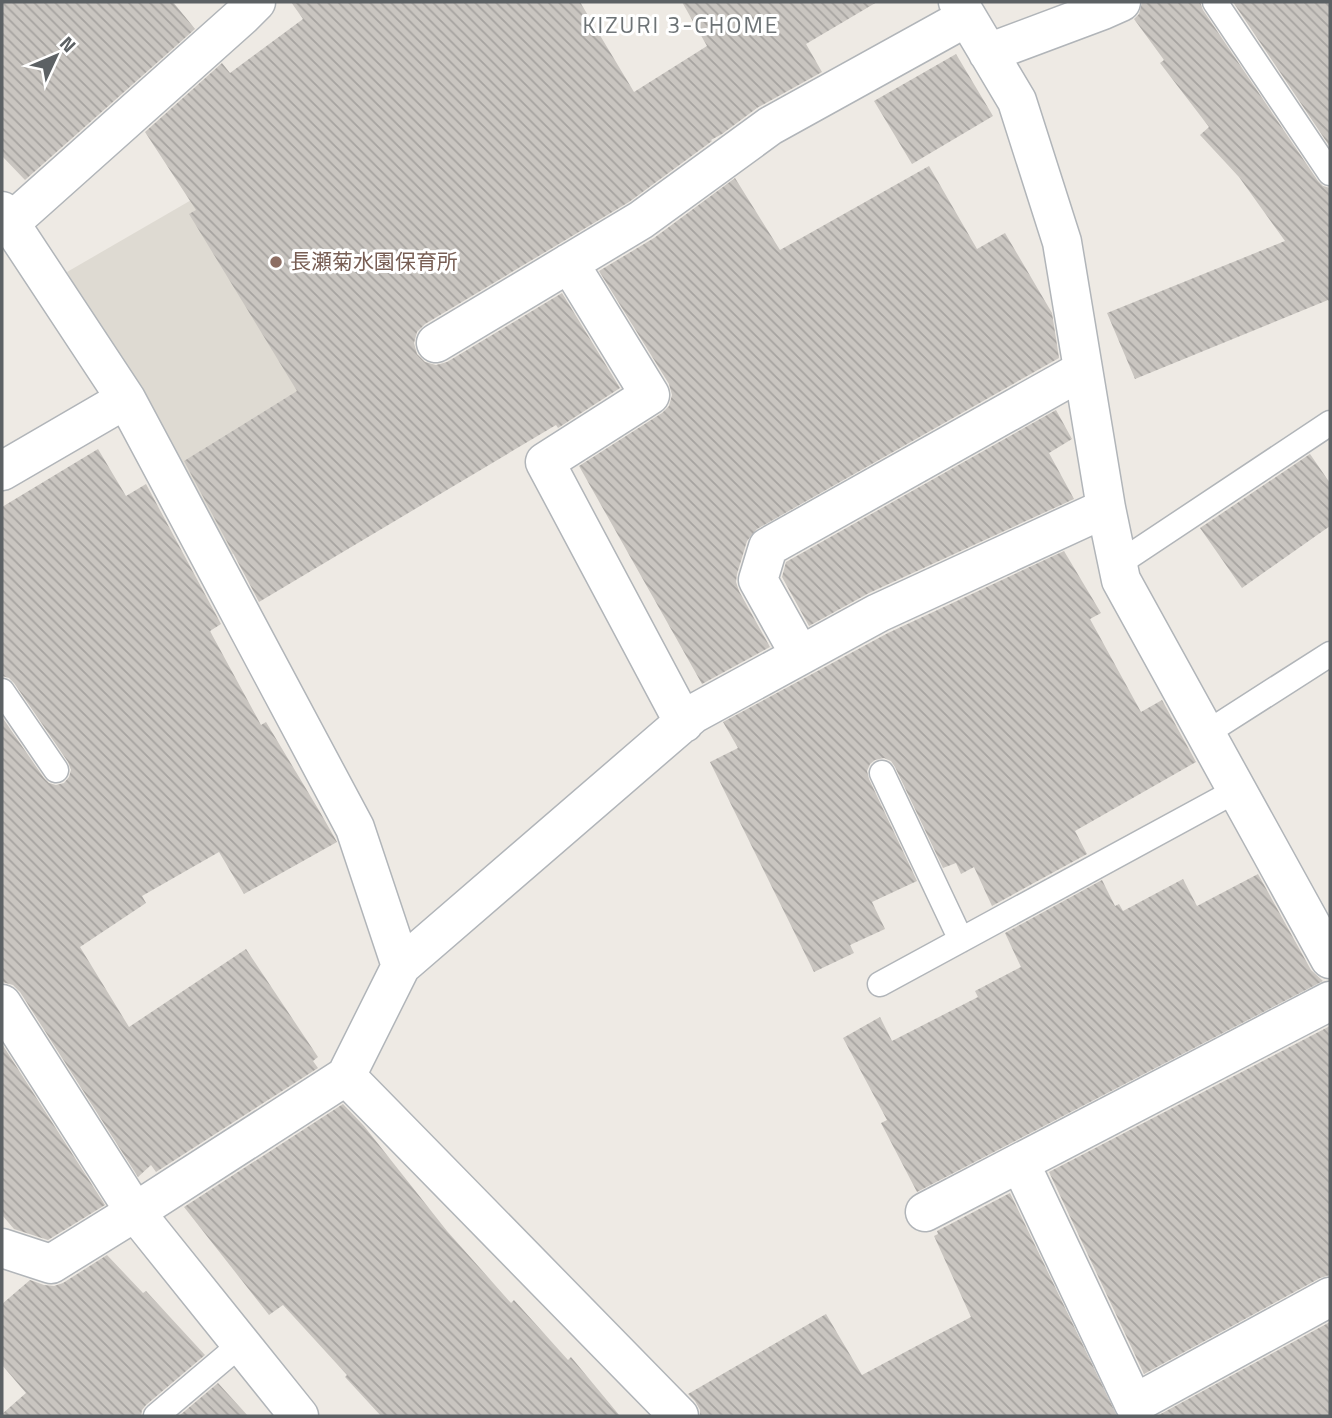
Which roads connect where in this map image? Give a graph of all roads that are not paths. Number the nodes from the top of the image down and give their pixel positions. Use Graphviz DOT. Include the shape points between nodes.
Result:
graph roads {
  1 [pos="256,2"];
  2 [pos="1121,2"];
  3 [pos="1215,2"];
  4 [pos="962,10"];
  5 [pos="988,53"];
  6 [pos="1330,173"];
  7 [pos="5,217"];
  8 [pos="569,263"];
  9 [pos="436,343"];
  10 [pos="1083,370"];
  11 [pos="126,399"];
  12 [pos="1330,423"];
  13 [pos="2,471"];
  14 [pos="1106,508"];
  15 [pos="1118,564"];
  16 [pos="1330,654"];
  17 [pos="800,655"];
  18 [pos="2,691"];
  19 [pos="684,723"];
  20 [pos="1205,734"];
  21 [pos="56,770"];
  22 [pos="882,774"];
  23 [pos="1237,790"];
  24 [pos="1324,935"];
  25 [pos="961,940"];
  26 [pos="401,966"];
  27 [pos="880,984"];
  28 [pos="1330,1001"];
  29 [pos="2,1004"];
  30 [pos="346,1076"];
  31 [pos="1020,1163"];
  32 [pos="135,1212"];
  33 [pos="925,1212"];
  34 [pos="2,1248"];
  35 [pos="1330,1297"];
  36 [pos="241,1345"];
  37 [pos="156,1416"];
  38 [pos="299,1416"];
  39 [pos="679,1416"];
  1 -- 7 [label="street"];
  2 -- 5 [label="street"];
  3 -- 6 [label="lane"];
  4 -- 5 [label="street"];
  4 -- 8 [label="street" via="770,127 641,220"];
  5 -- 10 [label="street" via="1017,101 1062,242"];
  7 -- 11 [label="street"];
  8 -- 9 [label="street"];
  8 -- 19 [label="street" via="650,395 545,462"];
  10 -- 14 [label="street"];
  10 -- 17 [label="street" via="768,547 758,580"];
  11 -- 13 [label="street"];
  11 -- 26 [label="street" via="355,828"];
  12 -- 15 [label="lane"];
  14 -- 15 [label="street"];
  14 -- 17 [label="street" via="878,613"];
  15 -- 20 [label="street" via="1121,580"];
  16 -- 20 [label="lane"];
  17 -- 19 [label="street"];
  18 -- 21 [label="lane"];
  19 -- 26 [label="street"];
  20 -- 23 [label="street"];
  22 -- 25 [label="lane"];
  23 -- 24 [label="street"];
  23 -- 25 [label="lane"];
  25 -- 27 [label="lane"];
  26 -- 30 [label="street"];
  28 -- 31 [label="street"];
  29 -- 32 [label="street"];
  30 -- 32 [label="street"];
  30 -- 39 [label="street"];
  31 -- 33 [label="street"];
  31 -- 35 [label="street" via="1134,1404"];
  32 -- 34 [label="street" via="51,1264"];
  32 -- 36 [label="street"];
  36 -- 37 [label="lane"];
  36 -- 38 [label="street"];
}
